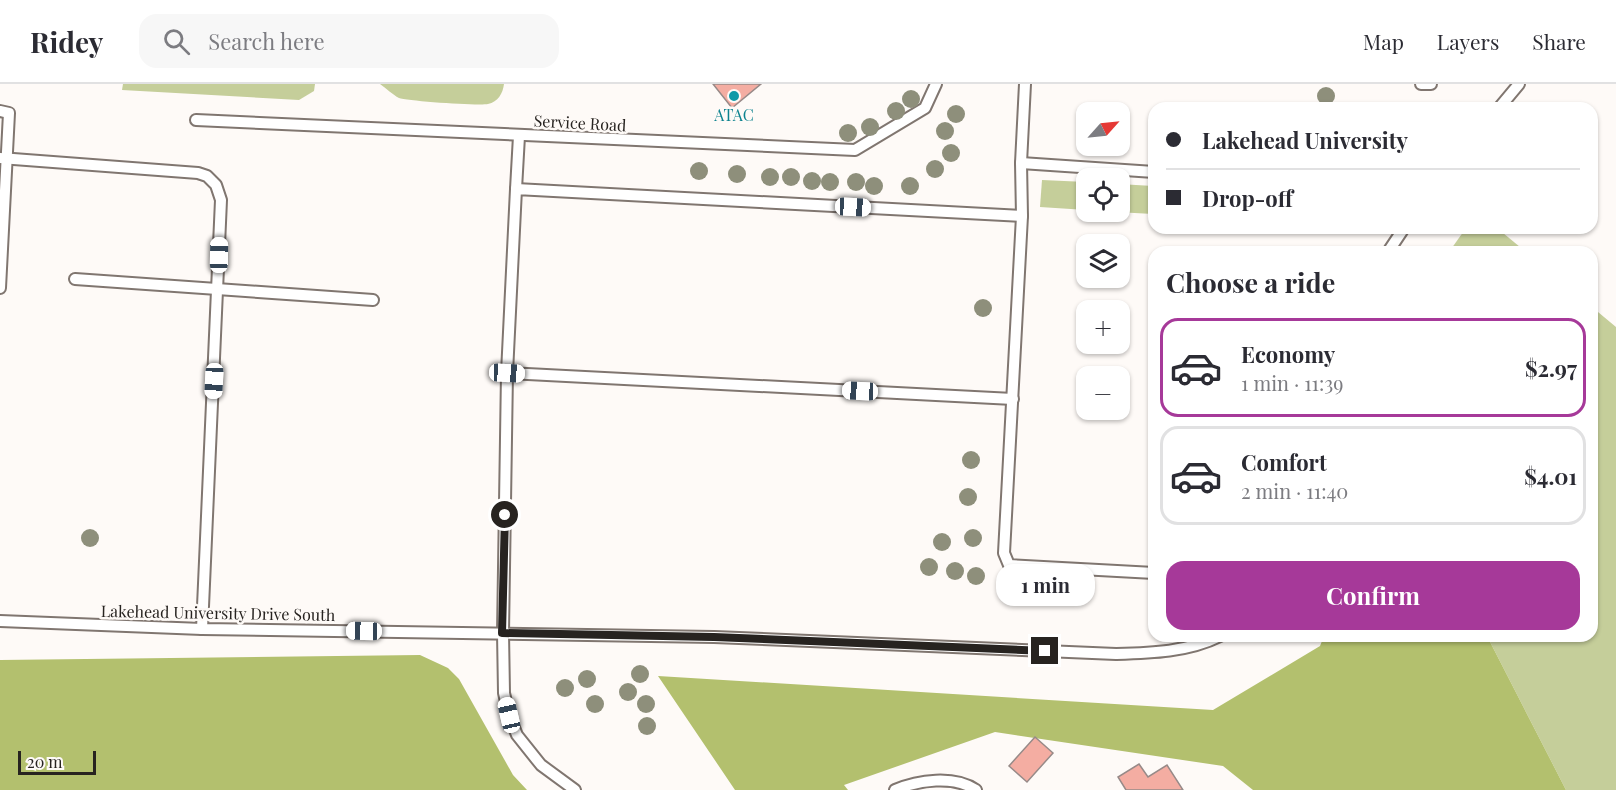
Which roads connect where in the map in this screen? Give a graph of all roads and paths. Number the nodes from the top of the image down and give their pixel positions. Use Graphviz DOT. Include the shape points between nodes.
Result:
graph roads {
  1 [pos="936,84"];
  2 [pos="1025,84"];
  3 [pos="1421,84"];
  4 [pos="1431,84"];
  5 [pos="1519,84"];
  6 [pos="1504,102"];
  7 [pos="0,111"];
  8 [pos="196,120"];
  9 [pos="519,135"];
  10 [pos="3,159"];
  11 [pos="1021,164"];
  12 [pos="1148,172"];
  13 [pos="516,189"];
  14 [pos="1022,216"];
  15 [pos="75,279"];
  16 [pos="0,288"];
  17 [pos="218,289"];
  18 [pos="373,300"];
  19 [pos="507,373"];
  20 [pos="1013,399"];
  21 [pos="1148,573"];
  22 [pos="0,621"];
  23 [pos="202,629"];
  24 [pos="502,633"];
  25 [pos="1203,642"];
  26 [pos="575,790"];
  27 [pos="895,790"];
  28 [pos="976,790"];
  1 -- 9 [label="lane, Service Road" via="925,108 855,150"];
  2 -- 11 [label="lane"];
  3 -- 4 [label="lane"];
  5 -- 6 [label="lane"];
  7 -- 10 [label="lane" via="9,113"];
  8 -- 9 [label="lane, Service Road"];
  9 -- 13 [label="lane"];
  10 -- 16 [label="lane"];
  10 -- 17 [label="lane" via="207,176 216,185 221,200"];
  11 -- 12 [label="lane"];
  11 -- 14 [label="lane"];
  13 -- 14 [label="lane"];
  13 -- 19 [label="lane"];
  14 -- 20 [label="lane"];
  15 -- 17 [label="lane"];
  17 -- 18 [label="lane"];
  17 -- 23 [label="lane"];
  19 -- 20 [label="lane"];
  19 -- 24 [label="lane"];
  20 -- 21 [label="lane" via="1004,553 1009,565"];
  22 -- 23 [label="lane, Lakehead University Drive South"];
  23 -- 24 [label="lane, Lakehead University Drive South"];
  24 -- 25 [label="lane, Lakehead University Drive South" via="714,637 1116,654 1174,650"];
  24 -- 26 [label="lane" via="504,693 518,735 541,765"];
  27 -- 28 [label="lane" via="941,780"];
}
